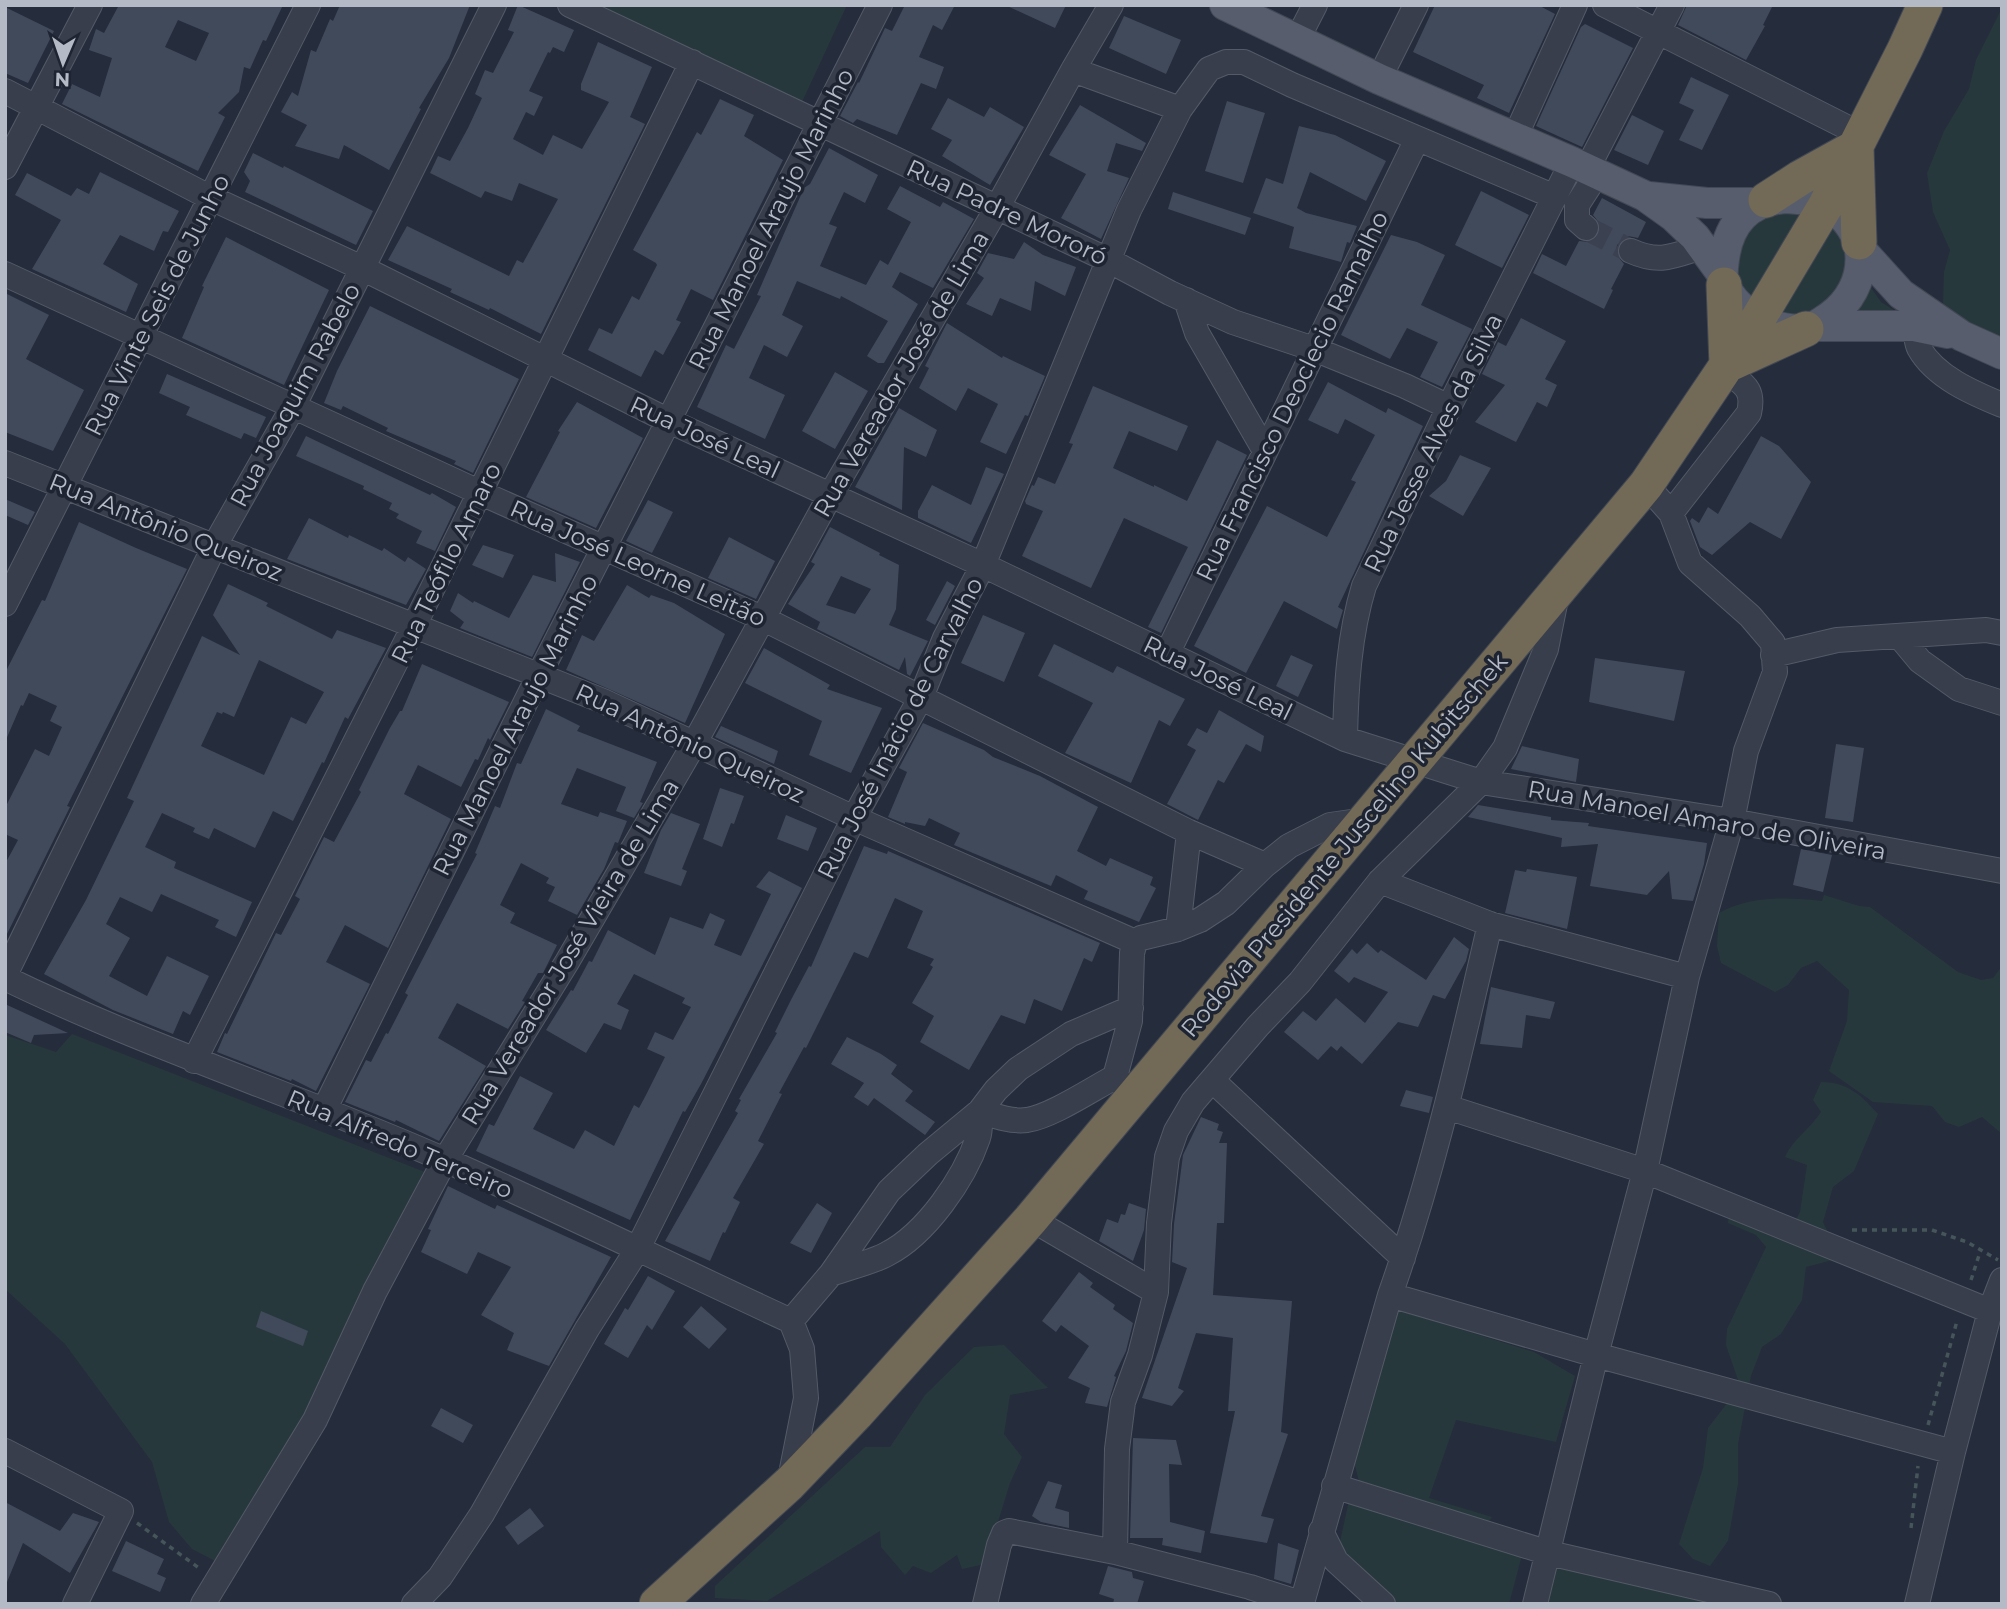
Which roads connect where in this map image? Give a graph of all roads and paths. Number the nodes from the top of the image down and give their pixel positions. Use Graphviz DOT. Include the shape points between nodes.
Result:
graph roads {
  1 [pos="90,5"];
  2 [pos="309,5"];
  3 [pos="494,5"];
  4 [pos="570,5"];
  5 [pos="880,5"];
  6 [pos="1111,5"];
  7 [pos="1225,5"];
  8 [pos="1315,5"];
  9 [pos="1416,5"];
  10 [pos="1575,5"];
  11 [pos="1605,5"];
  12 [pos="1672,5"];
  13 [pos="1925,5"];
  14 [pos="1658,33"];
  15 [pos="1297,40"];
  16 [pos="692,62"];
  17 [pos="1073,70"];
  18 [pos="1379,79"];
  19 [pos="5,91"];
  20 [pos="38,108"];
  21 [pos="1180,109"];
  22 [pos="819,123"];
  23 [pos="1515,137"];
  24 [pos="1417,139"];
  25 [pos="1859,141"];
  26 [pos="5,167"];
  27 [pos="1585,168"];
  28 [pos="1645,196"];
  29 [pos="1555,197"];
  30 [pos="211,198"];
  31 [pos="1763,202"];
  32 [pos="1825,205"];
  33 [pos="997,208"];
  34 [pos="1586,228"];
  35 [pos="1860,246"];
  36 [pos="1702,247"];
  37 [pos="1631,251"];
  38 [pos="1108,260"];
  39 [pos="362,268"];
  40 [pos="5,274"];
  41 [pos="1723,279"];
  42 [pos="1186,300"];
  43 [pos="1758,319"];
  44 [pos="1914,326"];
  45 [pos="1811,328"];
  46 [pos="1962,335"];
  47 [pos="140,337"];
  48 [pos="1314,348"];
  49 [pos="2002,354"];
  50 [pos="545,360"];
  51 [pos="1725,367"];
  52 [pos="2002,405"];
  53 [pos="293,407"];
  54 [pos="1449,407"];
  55 [pos="669,421"];
  56 [pos="1265,451"];
  57 [pos="5,463"];
  58 [pos="1646,485"];
  59 [pos="65,487"];
  60 [pos="481,493"];
  61 [pos="831,494"];
  62 [pos="1671,513"];
  63 [pos="215,545"];
  64 [pos="605,548"];
  65 [pos="983,565"];
  66 [pos="1557,593"];
  67 [pos="5,604"];
  68 [pos="762,618"];
  69 [pos="414,626"];
  70 [pos="2002,633"];
  71 [pos="1900,637"];
  72 [pos="1167,654"];
  73 [pos="1773,655"];
  74 [pos="539,675"];
  75 [pos="921,697"];
  76 [pos="2002,704"];
  77 [pos="1345,739"];
  78 [pos="694,744"];
  79 [pos="1415,760"];
  80 [pos="1480,782"];
  81 [pos="854,818"];
  82 [pos="1365,820"];
  83 [pos="1732,821"];
  84 [pos="1189,832"];
  85 [pos="1265,865"];
  86 [pos="2002,871"];
  87 [pos="1380,881"];
  88 [pos="1490,924"];
  89 [pos="1178,929"];
  90 [pos="1135,942"];
  91 [pos="5,976"];
  92 [pos="1687,977"];
  93 [pos="1131,1008"];
  94 [pos="194,1061"];
  95 [pos="1212,1080"];
  96 [pos="1125,1085"];
  97 [pos="1447,1107"];
  98 [pos="324,1110"];
  99 [pos="980,1111"];
  100 [pos="445,1160"];
  101 [pos="1645,1171"];
  102 [pos="1031,1219"];
  103 [pos="637,1250"];
  104 [pos="1403,1258"];
  105 [pos="831,1274"];
  106 [pos="2002,1280"];
  107 [pos="1156,1292"];
  108 [pos="1390,1295"];
  109 [pos="1990,1311"];
  110 [pos="791,1321"];
  111 [pos="1596,1355"];
  112 [pos="5,1451"];
  113 [pos="1953,1452"];
  114 [pos="789,1484"];
  115 [pos="1334,1486"];
  116 [pos="121,1511"];
  117 [pos="1321,1531"];
  118 [pos="1115,1552"];
  119 [pos="1549,1553"];
  120 [pos="217,1581"];
  121 [pos="1247,1595"];
  122 [pos="1302,1603"];
  123 [pos="75,1604"];
  124 [pos="203,1604"];
  125 [pos="415,1604"];
  126 [pos="657,1604"];
  127 [pos="985,1604"];
  128 [pos="1383,1604"];
  129 [pos="1535,1604"];
  130 [pos="1769,1604"];
  131 [pos="1917,1604"];
  1 -- 20 [label="street"];
  2 -- 30 [label="street, Rua Vinte Seis de Junho"];
  3 -- 39 [label="street, Rua Joaquim Rabelo"];
  4 -- 16 [label="street, Rua Padre Mororó"];
  5 -- 22 [label="street, Rua Manoel Araujo Marinho"];
  6 -- 17 [label="street, Rua Vereador José de Lima"];
  7 -- 15 [label="main road"];
  8 -- 15 [label="street"];
  9 -- 18 [label="street"];
  10 -- 23 [label="street"];
  11 -- 14 [label="street"];
  12 -- 14 [label="street, Rua Jesse Alves da Silva"];
  13 -- 25 [label="highway, Rodovia Presidente Juscelino Kubitschek"];
  14 -- 25 [label="street"];
  14 -- 27 [label="street, Rua Jesse Alves da Silva"];
  15 -- 18 [label="main road"];
  16 -- 22 [label="street, Rua Padre Mororó"];
  16 -- 50 [label="street, Rua Teófilo Amaro"];
  17 -- 21 [label="street"];
  17 -- 33 [label="street, Rua Vereador José de Lima"];
  18 -- 23 [label="main road"];
  19 -- 20 [label="street, Rua José Leal"];
  20 -- 26 [label="street"];
  20 -- 30 [label="street, Rua José Leal"];
  21 -- 24 [label="street, Rua José Inácio de Carvalho" via="1209,69 1226,62 1244,62"];
  21 -- 38 [label="street, Rua José Inácio de Carvalho"];
  22 -- 33 [label="street, Rua Padre Mororó"];
  22 -- 55 [label="street, Rua Manoel Araujo Marinho"];
  23 -- 27 [label="main road"];
  24 -- 29 [label="street, Rua José Inácio de Carvalho"];
  24 -- 48 [label="street, Rua Francisco Deoclecio Ramalho"];
  25 -- 31 [label="highway"];
  25 -- 32 [label="highway, Rodovia Presidente Juscelino Kubitschek"];
  25 -- 35 [label="highway"];
  27 -- 28 [label="main road"];
  27 -- 29 [label="street, Rua Jesse Alves da Silva"];
  27 -- 34 [label="street" via="1577,220"];
  28 -- 31 [label="main road" via="1707,203"];
  28 -- 36 [label="main road" via="1684,225"];
  29 -- 54 [label="street, Rua Jesse Alves da Silva"];
  30 -- 39 [label="street, Rua José Leal"];
  30 -- 47 [label="street, Rua Vinte Seis de Junho"];
  31 -- 32 [label="main road" via="1805,199"];
  31 -- 41 [label="main road" via="1746,212 1733,229"];
  32 -- 35 [label="main road" via="1845,219"];
  32 -- 43 [label="highway, Rodovia Presidente Juscelino Kubitschek"];
  33 -- 38 [label="street, Rua Padre Mororó"];
  33 -- 61 [label="street, Rua Vereador José de Lima"];
  35 -- 45 [label="main road" via="1859,277 1853,292 1835,313"];
  35 -- 46 [label="main road" via="1901,294"];
  36 -- 37 [label="street" via="1663,259"];
  36 -- 41 [label="main road"];
  38 -- 42 [label="street, Rua Padre Mororó"];
  38 -- 65 [label="street, Rua José Inácio de Carvalho"];
  39 -- 50 [label="street, Rua José Leal"];
  39 -- 53 [label="street, Rua Joaquim Rabelo"];
  40 -- 47 [label="street, Rua José Leorne Leitão"];
  41 -- 43 [label="main road" via="1733,298"];
  41 -- 51 [label="highway"];
  42 -- 48 [label="street, Rua Padre Mororó" via="1233,322"];
  42 -- 56 [label="street" via="1197,333"];
  43 -- 45 [label="main road" via="1780,327"];
  43 -- 51 [label="highway, Rodovia Presidente Juscelino Kubitschek"];
  44 -- 45 [label="main road"];
  44 -- 46 [label="main road"];
  44 -- 52 [label="street" via="1919,347 1935,366 1961,387"];
  45 -- 51 [label="highway"];
  46 -- 49 [label="main road"];
  47 -- 53 [label="street, Rua José Leorne Leitão"];
  47 -- 59 [label="street, Rua Vinte Seis de Junho"];
  48 -- 54 [label="street, Rua Padre Mororó"];
  48 -- 56 [label="street, Rua Francisco Deoclecio Ramalho"];
  50 -- 55 [label="street, Rua José Leal"];
  50 -- 60 [label="street, Rua Teófilo Amaro"];
  51 -- 58 [label="highway, Rodovia Presidente Juscelino Kubitschek"];
  51 -- 62 [label="street" via="1748,389 1749,413"];
  53 -- 60 [label="street, Rua José Leorne Leitão"];
  53 -- 63 [label="street, Rua Joaquim Rabelo"];
  54 -- 77 [label="street, Rua Jesse Alves da Silva" via="1364,586 1355,616"];
  55 -- 61 [label="street, Rua José Leal"];
  55 -- 64 [label="street, Rua Manoel Araujo Marinho"];
  56 -- 72 [label="street, Rua Francisco Deoclecio Ramalho"];
  57 -- 59 [label="street, Rua Antônio Queiroz"];
  58 -- 62 [label="street"];
  58 -- 66 [label="highway, Rodovia Presidente Juscelino Kubitschek"];
  59 -- 63 [label="street, Rua Antônio Queiroz"];
  59 -- 67 [label="street, Rua Vinte Seis de Junho"];
  60 -- 64 [label="street, Rua José Leorne Leitão"];
  60 -- 69 [label="street, Rua Teófilo Amaro"];
  61 -- 65 [label="street, Rua José Leal"];
  61 -- 68 [label="street, Rua Vereador José de Lima"];
  62 -- 73 [label="street" via="1690,563 1750,616 1773,643"];
  63 -- 69 [label="street, Rua Antônio Queiroz"];
  63 -- 91 [label="street, Rua Joaquim Rabelo"];
  64 -- 68 [label="street, Rua José Leorne Leitão"];
  64 -- 74 [label="street, Rua Manoel Araujo Marinho"];
  65 -- 72 [label="street, Rua José Leal"];
  65 -- 75 [label="street, Rua José Inácio de Carvalho"];
  66 -- 79 [label="highway, Rodovia Presidente Juscelino Kubitschek"];
  66 -- 80 [label="street" via="1546,649 1529,695 1505,748"];
  68 -- 75 [label="street, Rua José Leorne Leitão"];
  68 -- 78 [label="street, Rua Vereador José de Lima"];
  69 -- 74 [label="street, Rua Antônio Queiroz"];
  69 -- 94 [label="street, Rua Teófilo Amaro"];
  70 -- 71 [label="street" via="1986,630"];
  71 -- 73 [label="street" via="1837,640"];
  71 -- 76 [label="street" via="1920,661 1959,689"];
  72 -- 77 [label="street, Rua José Leal"];
  73 -- 83 [label="street" via="1775,671 1746,751"];
  74 -- 78 [label="street, Rua Antônio Queiroz"];
  74 -- 98 [label="street, Rua Manoel Araujo Marinho"];
  75 -- 81 [label="street, Rua José Inácio de Carvalho"];
  75 -- 84 [label="street, Rua José Leorne Leitão"];
  77 -- 79 [label="street, Rua José Leal"];
  78 -- 81 [label="street, Rua Antônio Queiroz"];
  78 -- 100 [label="street, Rua Vereador José Vieira de Lima"];
  79 -- 80 [label="street, Rua Manoel Amaro de Oliveira"];
  79 -- 82 [label="highway, Rodovia Presidente Juscelino Kubitschek"];
  80 -- 83 [label="street, Rua Manoel Amaro de Oliveira"];
  80 -- 87 [label="street"];
  81 -- 90 [label="street, Rua Antônio Queiroz"];
  81 -- 103 [label="street, Rua José Inácio de Carvalho"];
  82 -- 85 [label="street" via="1330,825 1289,846"];
  82 -- 96 [label="highway, Rodovia Presidente Juscelino Kubitschek"];
  83 -- 86 [label="street, Rua Manoel Amaro de Oliveira"];
  83 -- 92 [label="street"];
  84 -- 85 [label="street, Rua José Leorne Leitão"];
  84 -- 89 [label="street"];
  85 -- 89 [label="street" via="1226,904"];
  87 -- 88 [label="street"];
  87 -- 95 [label="street" via="1300,982"];
  88 -- 92 [label="street"];
  88 -- 97 [label="street"];
  89 -- 90 [label="street"];
  90 -- 93 [label="street"];
  91 -- 94 [label="street, Rua Alfredo Terceiro"];
  92 -- 101 [label="street"];
  93 -- 96 [label="street"];
  93 -- 99 [label="street" via="1044,1050 1018,1069"];
  94 -- 98 [label="street, Rua Alfredo Terceiro"];
  95 -- 104 [label="street"];
  95 -- 107 [label="street" via="1176,1131 1167,1157"];
  96 -- 99 [label="street" via="1027,1120"];
  96 -- 102 [label="highway, Rodovia Presidente Juscelino Kubitschek"];
  97 -- 101 [label="street"];
  97 -- 104 [label="street"];
  98 -- 100 [label="street, Rua Alfredo Terceiro"];
  99 -- 105 [label="street" via="889,1191"];
  99 -- 105 [label="street" via="980,1135 964,1170 913,1236 886,1255"];
  100 -- 103 [label="street, Rua Alfredo Terceiro"];
  100 -- 120 [label="street" via="375,1291 309,1430"];
  101 -- 109 [label="street"];
  101 -- 111 [label="street"];
  102 -- 107 [label="street"];
  102 -- 114 [label="highway, Rodovia Presidente Juscelino Kubitschek"];
  103 -- 110 [label="street, Rua Alfredo Terceiro"];
  103 -- 125 [label="street, Rua José Inácio de Carvalho" via="482,1514 440,1577"];
  104 -- 108 [label="street"];
  105 -- 110 [label="street"];
  106 -- 109 [label="street"];
  107 -- 118 [label="street" via="1123,1402 1116,1449"];
  108 -- 111 [label="street"];
  108 -- 115 [label="street"];
  109 -- 113 [label="street"];
  110 -- 114 [label="street" via="802,1349 806,1398"];
  111 -- 113 [label="street"];
  111 -- 119 [label="street"];
  112 -- 116 [label="street"];
  113 -- 131 [label="street"];
  114 -- 126 [label="highway, Rodovia Presidente Juscelino Kubitschek"];
  115 -- 117 [label="street"];
  115 -- 119 [label="street"];
  116 -- 120 [label="path"];
  116 -- 123 [label="street"];
  117 -- 122 [label="street"];
  117 -- 128 [label="street" via="1336,1561"];
  118 -- 121 [label="street"];
  118 -- 127 [label="street" via="1009,1531 999,1545"];
  119 -- 129 [label="street"];
  119 -- 130 [label="street"];
  120 -- 124 [label="street"];
  121 -- 122 [label="street"];
}
